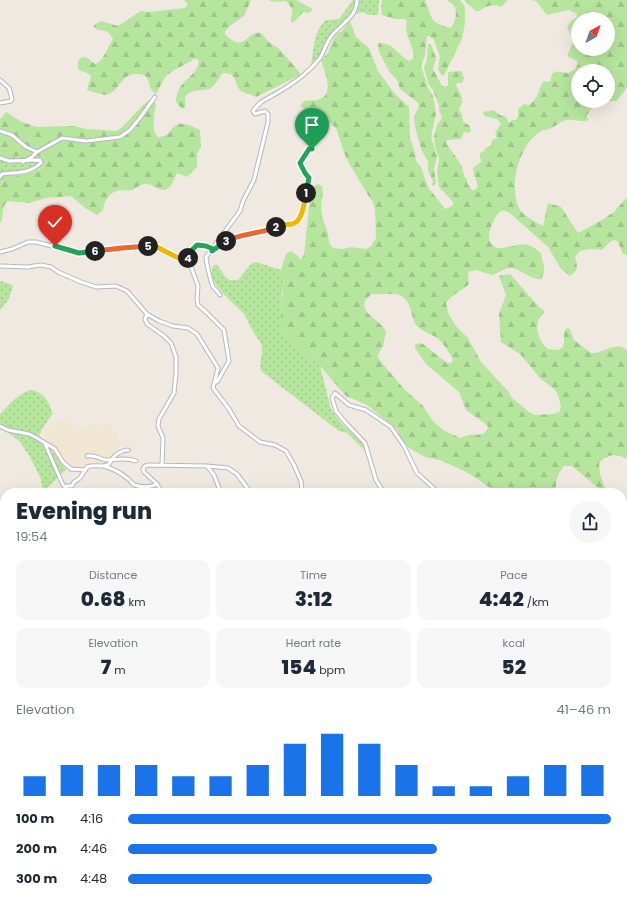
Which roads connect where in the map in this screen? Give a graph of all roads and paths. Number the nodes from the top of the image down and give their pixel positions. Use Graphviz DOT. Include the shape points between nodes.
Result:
graph roads {
  1 [pos="357,0"];
  2 [pos="0,80"];
  3 [pos="155,96"];
  4 [pos="0,103"];
  5 [pos="0,131"];
  6 [pos="312,149"];
  7 [pos="37,152"];
  8 [pos="0,158"];
  9 [pos="23,162"];
  10 [pos="0,177"];
  11 [pos="213,250"];
  12 [pos="0,252"];
  13 [pos="190,264"];
  14 [pos="0,266"];
  15 [pos="220,295"];
  16 [pos="147,314"];
  17 [pos="213,388"];
  18 [pos="0,426"];
  19 [pos="45,444"];
  20 [pos="128,450"];
  21 [pos="87,456"];
  22 [pos="111,460"];
  23 [pos="136,461"];
  24 [pos="162,464"];
  25 [pos="104,466"];
  26 [pos="207,466"];
  27 [pos="86,470"];
  28 [pos="157,484"];
  29 [pos="64,486"];
  30 [pos="159,488"];
  31 [pos="219,488"];
  32 [pos="247,488"];
  33 [pos="302,488"];
  34 [pos="381,488"];
  35 [pos="433,488"];
  36 [pos="627,829"];
  37 [pos="627,833"];
  1 -- 11 [label="street" via="354,14 332,36 320,58 310,69 293,83 267,97 253,111 255,114 264,111 268,114 254,180 240,211"];
  2 -- 4 [label="street" via="9,88 12,99"];
  3 -- 7 [label="street" via="130,130 120,137 86,140 62,138"];
  5 -- 7 [label="street" via="12,135"];
  6 -- 11 [label="street" via="309,149 300,163 309,178 299,220 294,224 282,224 267,231 236,237"];
  7 -- 9 [label="street"];
  8 -- 9 [label="street"];
  9 -- 10 [label="street" via="40,160 42,163 30,170 2,174"];
  11 -- 13 [label="street" via="197,245 188,258"];
  11 -- 15 [label="street" via="206,257 206,263 213,286"];
  12 -- 13 [label="street" via="12,250 28,242 79,253 148,246 157,247"];
  13 -- 17 [label="street" via="198,286 198,305 224,330 229,361"];
  14 -- 16 [label="street" via="41,265 96,287 116,286 127,291"];
  16 -- 17 [label="street" via="173,326 188,328 197,334 218,368"];
  16 -- 24 [label="street" via="147,324 172,343 176,357 174,393 159,419 158,426 163,438"];
  17 -- 33 [label="street" via="239,426 260,442 275,445 286,451 301,481"];
  18 -- 19 [label="street" via="29,434"];
  19 -- 27 [label="street" via="55,449 71,469"];
  19 -- 29 [label="street"];
  20 -- 22 [label="street" via="123,450"];
  21 -- 22 [label="street"];
  22 -- 23 [label="street" via="128,458"];
  22 -- 25 [label="street"];
  24 -- 26 [label="street"];
  24 -- 28 [label="street" via="145,466 143,469"];
  25 -- 27 [label="street" via="91,466"];
  25 -- 28 [label="street" via="118,471 134,485"];
  26 -- 31 [label="street"];
  26 -- 32 [label="street" via="228,468 237,474"];
  27 -- 29 [label="street" via="72,486"];
  28 -- 30 [label="street"];
  34 -- 35 [label="street" via="365,443 336,411 332,398 335,393 349,405 366,410 391,427 404,446 417,474"];
  36 -- 37 [label="street"];
}
